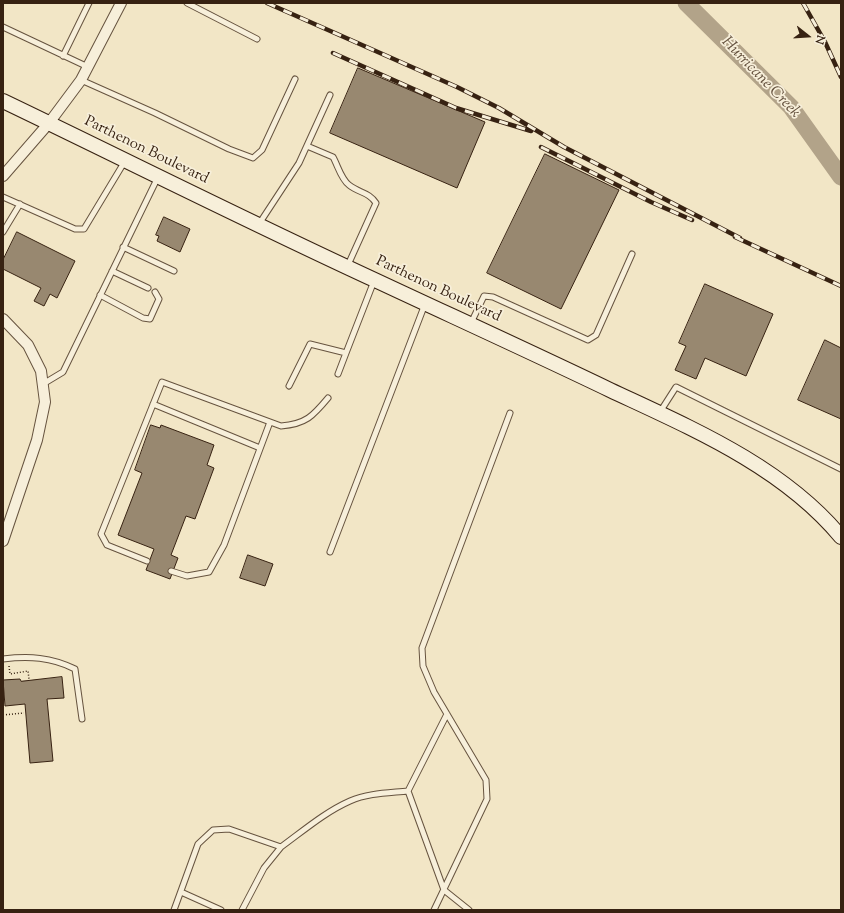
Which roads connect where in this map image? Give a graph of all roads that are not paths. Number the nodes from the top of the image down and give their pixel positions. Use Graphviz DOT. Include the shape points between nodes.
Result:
graph roads {
  1 [pos="89,3"];
  2 [pos="121,3"];
  3 [pos="187,3"];
  4 [pos="3,28"];
  5 [pos="257,39"];
  6 [pos="63,56"];
  7 [pos="88,67"];
  8 [pos="295,79"];
  9 [pos="81,80"];
  10 [pos="330,95"];
  11 [pos="3,101"];
  12 [pos="49,123"];
  13 [pos="307,146"];
  14 [pos="125,160"];
  15 [pos="3,176"];
  16 [pos="158,176"];
  17 [pos="3,197"];
  18 [pos="20,204"];
  19 [pos="259,224"];
  20 [pos="3,232"];
  21 [pos="123,247"];
  22 [pos="632,254"];
  23 [pos="347,266"];
  24 [pos="112,271"];
  25 [pos="174,271"];
  26 [pos="375,280"];
  27 [pos="148,288"];
  28 [pos="155,292"];
  29 [pos="100,295"];
  30 [pos="425,303"];
  31 [pos="3,319"];
  32 [pos="470,324"];
  33 [pos="346,353"];
  34 [pos="338,374"];
  35 [pos="43,384"];
  36 [pos="289,386"];
  37 [pos="328,398"];
  38 [pos="153,404"];
  39 [pos="510,413"];
  40 [pos="659,413"];
  41 [pos="270,422"];
  42 [pos="260,448"];
  43 [pos="841,469"];
  44 [pos="841,537"];
  45 [pos="3,541"];
  46 [pos="330,552"];
  47 [pos="147,561"];
  48 [pos="171,571"];
  49 [pos="6,659"];
  50 [pos="447,714"];
  51 [pos="82,720"];
  52 [pos="408,791"];
  53 [pos="281,847"];
  54 [pos="444,890"];
  55 [pos="181,892"];
  56 [pos="215,909"];
  57 [pos="174,910"];
  58 [pos="221,910"];
  59 [pos="242,910"];
  60 [pos="434,910"];
  61 [pos="469,910"];
  1 -- 6 [label="lane"];
  2 -- 7 [label="street"];
  3 -- 5 [label="lane"];
  4 -- 6 [label="lane"];
  6 -- 7 [label="lane"];
  7 -- 9 [label="street"];
  8 -- 9 [label="lane" via="262,150 253,158"];
  9 -- 12 [label="street"];
  10 -- 13 [label="lane"];
  11 -- 12 [label="main road, Parthenon Boulevard"];
  12 -- 14 [label="main road, Parthenon Boulevard"];
  12 -- 15 [label="street"];
  13 -- 19 [label="lane" via="299,163"];
  13 -- 23 [label="lane" via="334,157 344,180 350,186 371,196 376,202"];
  14 -- 16 [label="main road, Parthenon Boulevard"];
  14 -- 18 [label="lane" via="84,229 75,229"];
  16 -- 19 [label="main road, Parthenon Boulevard"];
  16 -- 21 [label="lane"];
  17 -- 18 [label="lane"];
  18 -- 20 [label="lane"];
  19 -- 23 [label="main road, Parthenon Boulevard"];
  21 -- 24 [label="lane"];
  21 -- 25 [label="lane"];
  22 -- 32 [label="lane" via="596,335 588,340 484,296"];
  23 -- 26 [label="main road, Parthenon Boulevard"];
  24 -- 27 [label="lane"];
  24 -- 29 [label="lane"];
  26 -- 30 [label="main road, Parthenon Boulevard"];
  26 -- 33 [label="lane"];
  28 -- 29 [label="lane" via="159,299 150,319 143,318"];
  29 -- 35 [label="lane" via="63,372"];
  30 -- 32 [label="main road, Parthenon Boulevard"];
  30 -- 46 [label="lane"];
  31 -- 35 [label="street" via="28,345 41,371"];
  32 -- 40 [label="main road, Parthenon Boulevard"];
  33 -- 34 [label="lane"];
  33 -- 36 [label="lane" via="310,344"];
  35 -- 45 [label="street" via="45,402 37,440"];
  37 -- 41 [label="lane" via="312,417 292,425 281,426"];
  38 -- 41 [label="lane" via="162,382"];
  38 -- 42 [label="lane"];
  38 -- 47 [label="lane" via="101,534 107,545"];
  39 -- 50 [label="lane" via="422,648 423,666"];
  40 -- 43 [label="lane" via="676,387"];
  40 -- 44 [label="main road, Parthenon Boulevard" via="723,445 765,471 797,495"];
  41 -- 42 [label="lane"];
  42 -- 48 [label="lane" via="224,545 209,572 187,576"];
  49 -- 51 [label="lane" via="33,657 75,669"];
  50 -- 52 [label="lane"];
  50 -- 54 [label="lane" via="486,780 487,798"];
  52 -- 53 [label="lane" via="351,800"];
  52 -- 54 [label="lane"];
  53 -- 55 [label="lane" via="229,829 213,830 198,844"];
  53 -- 59 [label="lane" via="264,868"];
  54 -- 60 [label="lane"];
  54 -- 61 [label="lane"];
  55 -- 56 [label="lane"];
  55 -- 57 [label="lane"];
  56 -- 58 [label="lane"];
}
